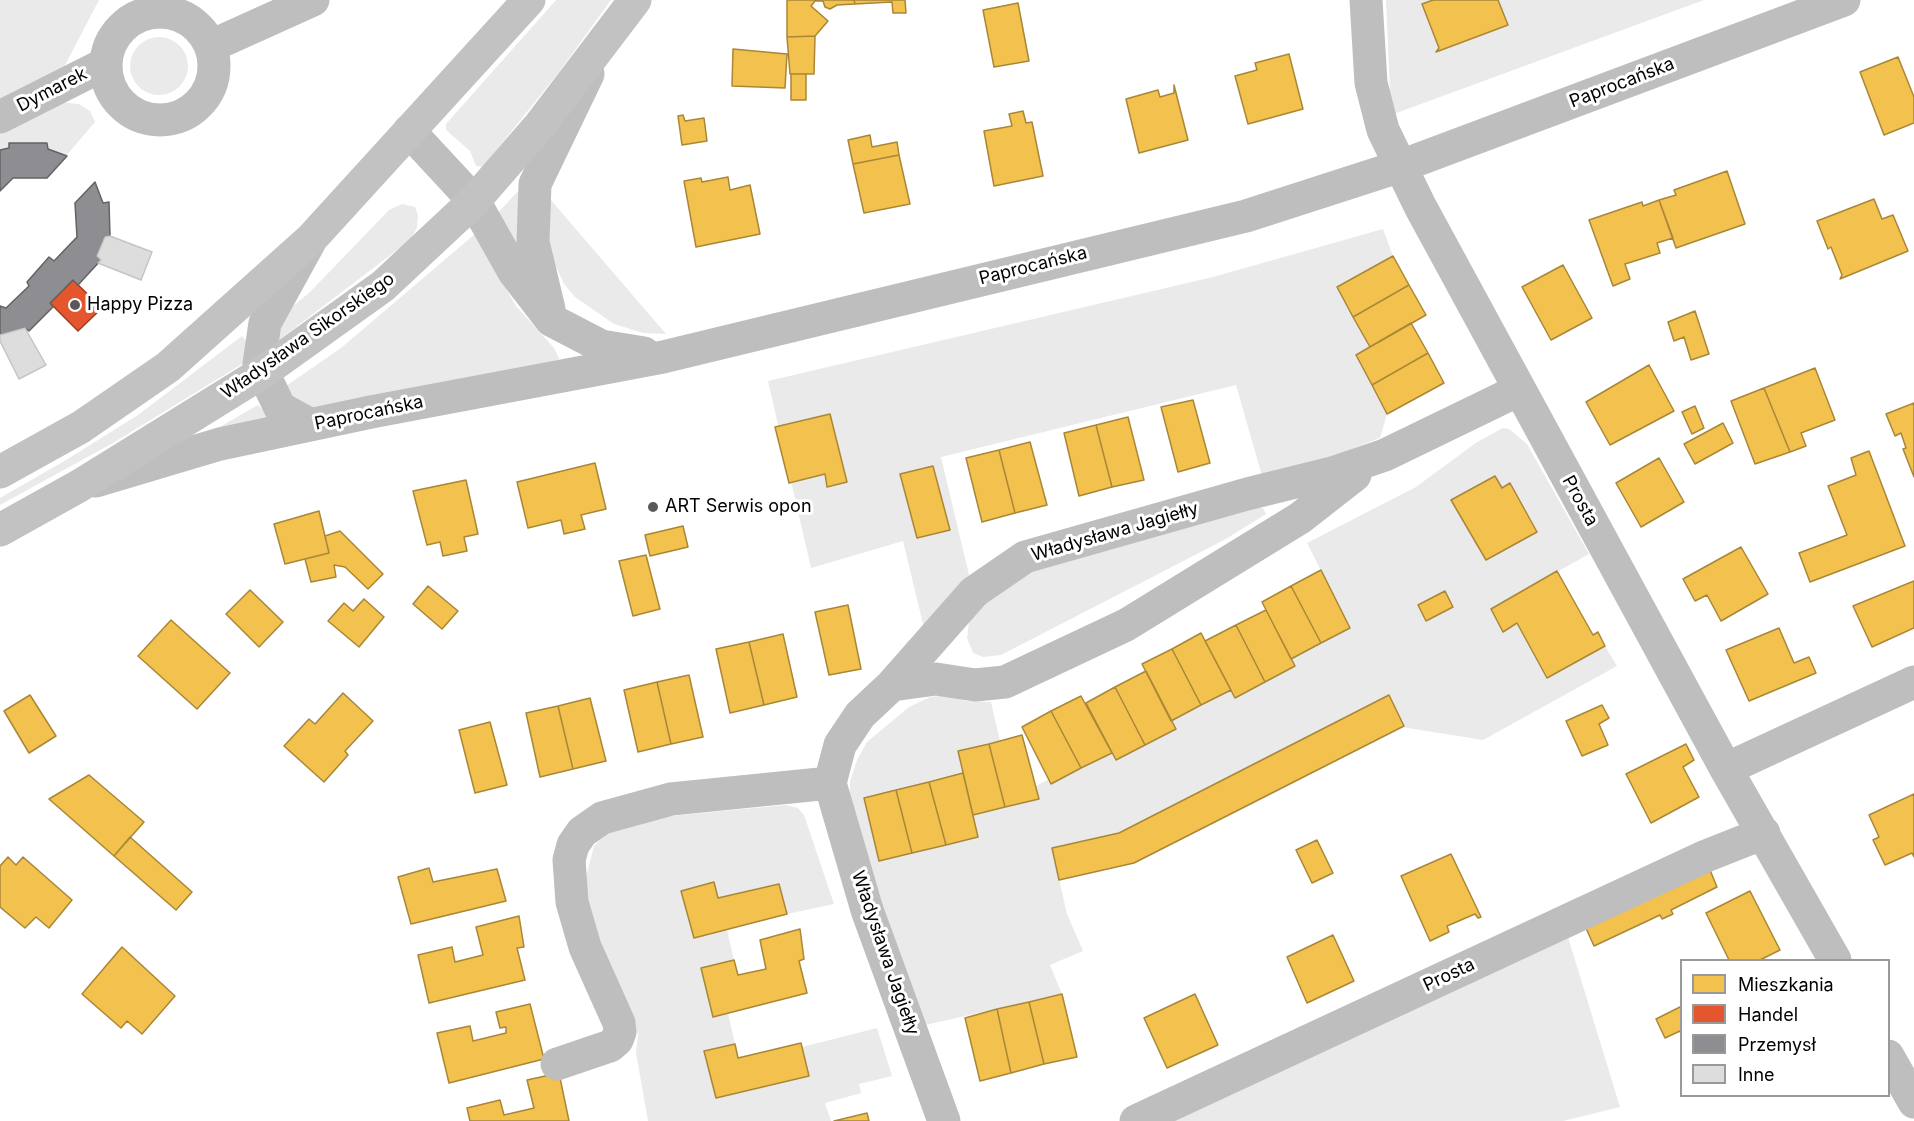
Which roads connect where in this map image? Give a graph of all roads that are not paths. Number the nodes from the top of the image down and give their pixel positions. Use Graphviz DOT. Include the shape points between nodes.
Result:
graph roads {
  1 [pos="313,0"];
  2 [pos="529,0"];
  3 [pos="635,0"];
  4 [pos="1366,0"];
  5 [pos="1844,0"];
  6 [pos="602,44"];
  7 [pos="211,46"];
  8 [pos="105,64"];
  9 [pos="0,117"];
  10 [pos="409,131"];
  11 [pos="1401,166"];
  12 [pos="474,201"];
  13 [pos="311,239"];
  14 [pos="551,320"];
  15 [pos="663,357"];
  16 [pos="263,372"];
  17 [pos="1519,390"];
  18 [pos="311,425"];
  19 [pos="1385,455"];
  20 [pos="0,472"];
  21 [pos="79,486"];
  22 [pos="0,530"];
  23 [pos="1914,682"];
  24 [pos="891,685"];
  25 [pos="1726,769"];
  26 [pos="830,783"];
  27 [pos="1764,833"];
  28 [pos="1834,959"];
  29 [pos="1890,1060"];
  30 [pos="557,1064"];
  31 [pos="1914,1102"];
  32 [pos="944,1121"];
  33 [pos="1136,1121"];
  1 -- 7 [label="street"];
  2 -- 10 [label="street"];
  3 -- 6 [label="street, Władysława Sikorskiego"];
  4 -- 11 [label="street" via="1371,82 1383,130"];
  5 -- 11 [label="street, Paprocańska"];
  6 -- 12 [label="street, Władysława Sikorskiego" via="540,125"];
  6 -- 14 [label="street" via="536,184 533,242"];
  7 -- 8 [label="street, Dymarek" via="200,27 182,16 161,11 140,14 122,26 109,43"];
  7 -- 8 [label="street, Dymarek" via="215,67 210,88 198,105 169,119 138,116 120,104 109,85"];
  8 -- 9 [label="street, Dymarek"];
  10 -- 12 [label="street, Paprocańska"];
  10 -- 13 [label="street"];
  11 -- 15 [label="street, Paprocańska" via="1246,216"];
  11 -- 17 [label="street, Prosta"];
  12 -- 14 [label="street, Paprocańska" via="514,272"];
  12 -- 16 [label="street, Władysława Sikorskiego" via="383,286"];
  13 -- 16 [label="street" via="265,323 259,364"];
  13 -- 20 [label="street" via="168,368 81,427"];
  14 -- 15 [label="street, Paprocańska" via="601,346"];
  15 -- 18 [label="street, Paprocańska"];
  16 -- 18 [label="street" via="280,408"];
  16 -- 21 [label="street, Władysława Sikorskiego"];
  17 -- 19 [label="street, Władysława Jagiełły"];
  17 -- 25 [label="street, Prosta"];
  18 -- 21 [label="street, Paprocańska" via="220,444"];
  19 -- 24 [label="street, Władysława Jagiełły" via="1300,518 1126,625 1005,682 975,685 936,679"];
  19 -- 24 [label="street, Władysława Jagiełły" via="1311,480 1247,494 1025,557 974,592"];
  21 -- 22 [label="street, Władysława Sikorskiego"];
  23 -- 25 [label="street"];
  24 -- 26 [label="street, Władysława Jagiełły" via="860,715 840,745"];
  25 -- 27 [label="street, Prosta"];
  26 -- 30 [label="street" via="671,799 609,815 588,826 573,845 569,860 572,902 585,947 620,1032 610,1046"];
  26 -- 32 [label="street, Władysława Jagiełły" via="867,910"];
  27 -- 28 [label="street, Prosta"];
  27 -- 33 [label="street, Prosta" via="1706,856"];
  29 -- 31 [label="street"];
}
